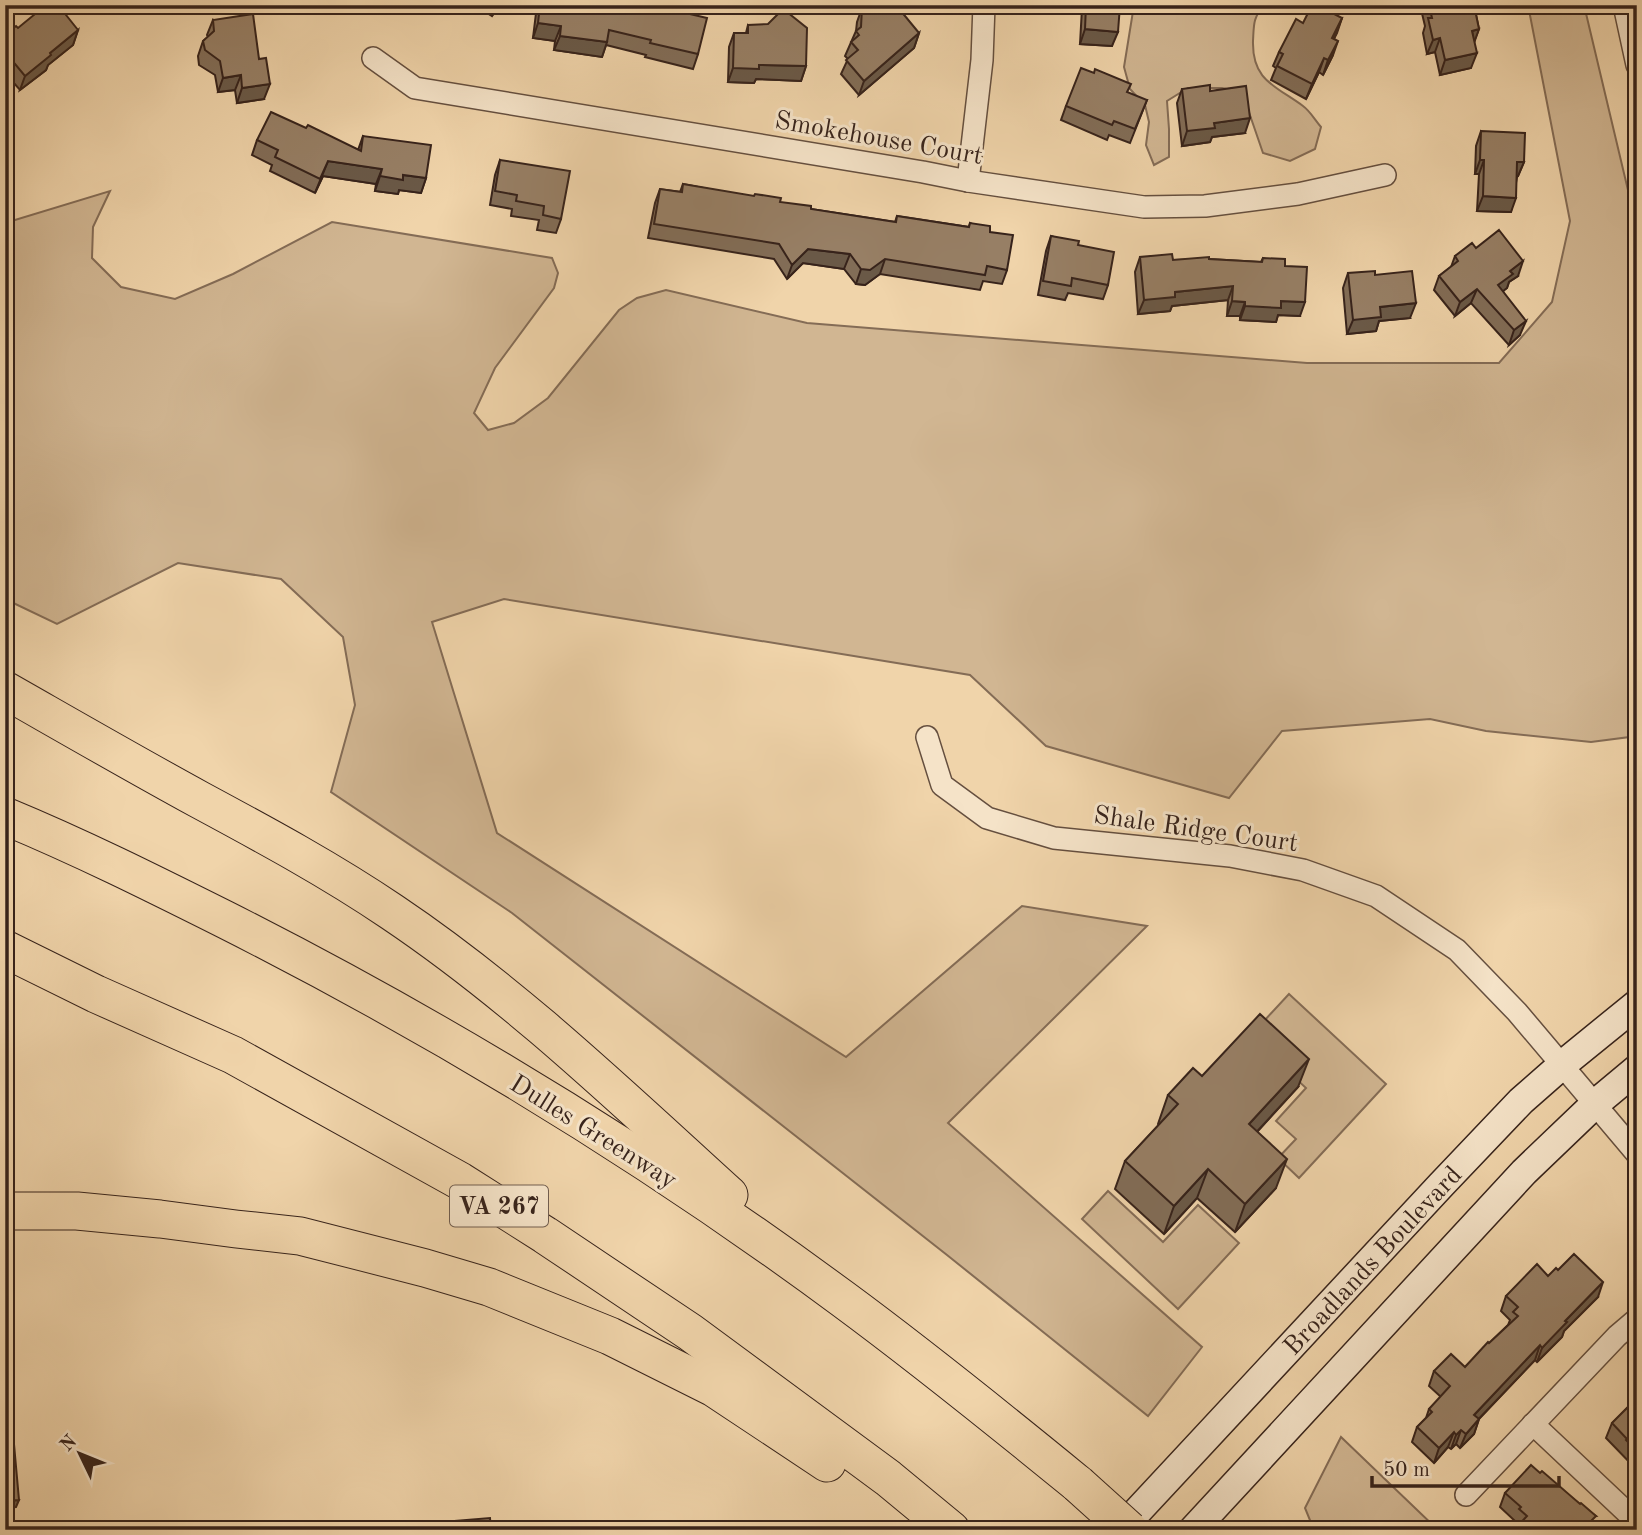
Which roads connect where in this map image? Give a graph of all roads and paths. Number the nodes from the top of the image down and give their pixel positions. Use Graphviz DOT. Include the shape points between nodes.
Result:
graph roads {
  1 [pos="984,5"];
  2 [pos="1624,5"];
  3 [pos="373,58"];
  4 [pos="1637,65"];
  5 [pos="1385,176"];
  6 [pos="968,181"];
  7 [pos="5,690"];
  8 [pos="927,737"];
  9 [pos="5,816"];
  10 [pos="5,949"];
  11 [pos="1637,1004"];
  12 [pos="1562,1066"];
  13 [pos="1637,1069"];
  14 [pos="1595,1104"];
  15 [pos="1637,1154"];
  16 [pos="5,1210"];
  17 [pos="841,1297"];
  18 [pos="1637,1319"];
  19 [pos="1533,1424"];
  20 [pos="1466,1495"];
  21 [pos="1637,1522"];
  22 [pos="934,1530"];
  23 [pos="951,1530"];
  24 [pos="1120,1530"];
  25 [pos="1129,1530"];
  26 [pos="1193,1530"];
  1 -- 6 [label="street"];
  2 -- 4 [label="street"];
  3 -- 6 [label="street, Smokehouse Court" via="415,88"];
  5 -- 6 [label="street, Smokehouse Court" via="1205,206 1144,207"];
  7 -- 17 [label="highway" via="324,868 476,972 555,1037"];
  8 -- 12 [label="street, Shale Ridge Court" via="942,785 987,818 1054,838 1230,856 1303,870 1376,896 1457,950"];
  9 -- 17 [label="highway, Dulles Greenway" via="196,905 430,1030 690,1191"];
  10 -- 23 [label="highway, VA 267" via="233,1055 460,1181 690,1332"];
  11 -- 12 [label="main road, Broadlands Boulevard"];
  12 -- 14 [label="street, Shale Ridge Court"];
  12 -- 24 [label="main road, Broadlands Boulevard" via="1521,1101"];
  13 -- 14 [label="main road, Broadlands Boulevard"];
  14 -- 15 [label="street, Shale Ridge Court"];
  14 -- 26 [label="main road, Broadlands Boulevard" via="1524,1172"];
  16 -- 22 [label="highway" via="77,1211 300,1236 489,1287 610,1336 714,1388"];
  17 -- 25 [label="highway, Dulles Greenway, bridge" via="1078,1484"];
  18 -- 19 [label="street"];
  19 -- 20 [label="street"];
  19 -- 21 [label="street"];
}
